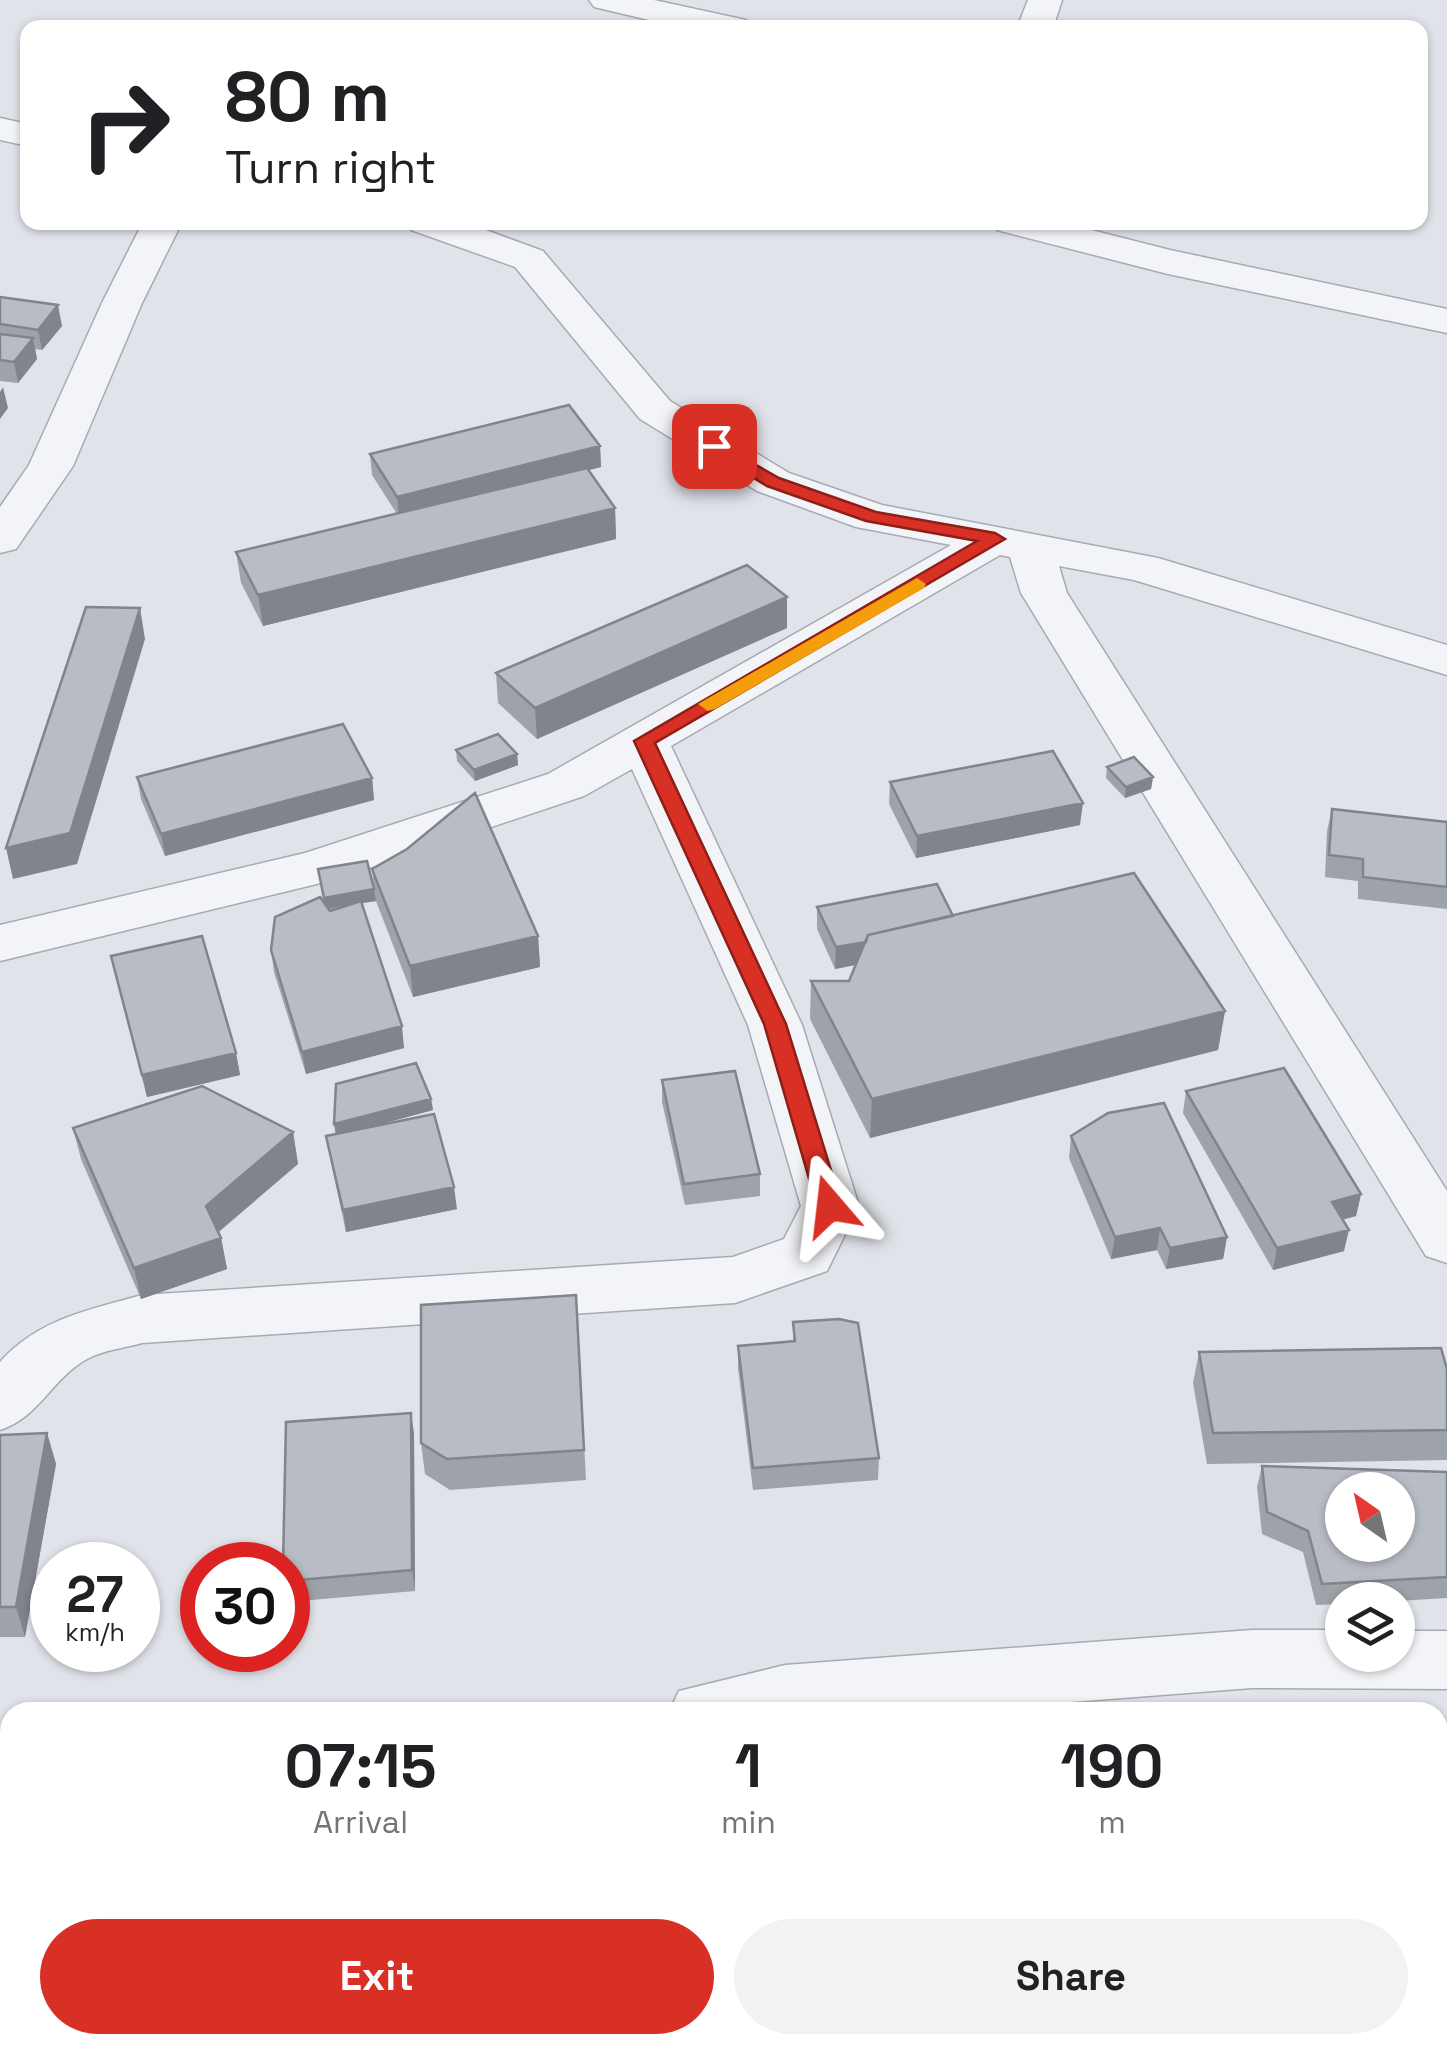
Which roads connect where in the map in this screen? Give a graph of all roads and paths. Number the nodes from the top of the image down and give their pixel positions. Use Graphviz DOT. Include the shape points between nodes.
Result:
graph roads {
  1 [pos="606,0"];
  2 [pos="697,20"];
  3 [pos="159,230"];
  4 [pos="447,230"];
  5 [pos="1042,230"];
  6 [pos="1447,321"];
  7 [pos="0,540"];
  8 [pos="1012,542"];
  9 [pos="1447,660"];
  10 [pos="644,741"];
  11 [pos="0,943"];
  12 [pos="1447,1240"];
  13 [pos="0,1405"];
  14 [pos="1447,1660"];
  15 [pos="749,1702"];
  1 -- 2 [label="street"];
  3 -- 7 [label="street" via="51,466"];
  4 -- 8 [label="street" via="529,259 655,410 773,482 872,517"];
  5 -- 6 [label="street"];
  8 -- 9 [label="street" via="1142,568"];
  8 -- 10 [label="street"];
  8 -- 12 [label="street"];
  10 -- 11 [label="street" via="566,786 315,868"];
  10 -- 13 [label="street" via="775,1024 830,1206 806,1255 735,1280 142,1319 68,1340"];
  14 -- 15 [label="street" via="1252,1659"];
}
